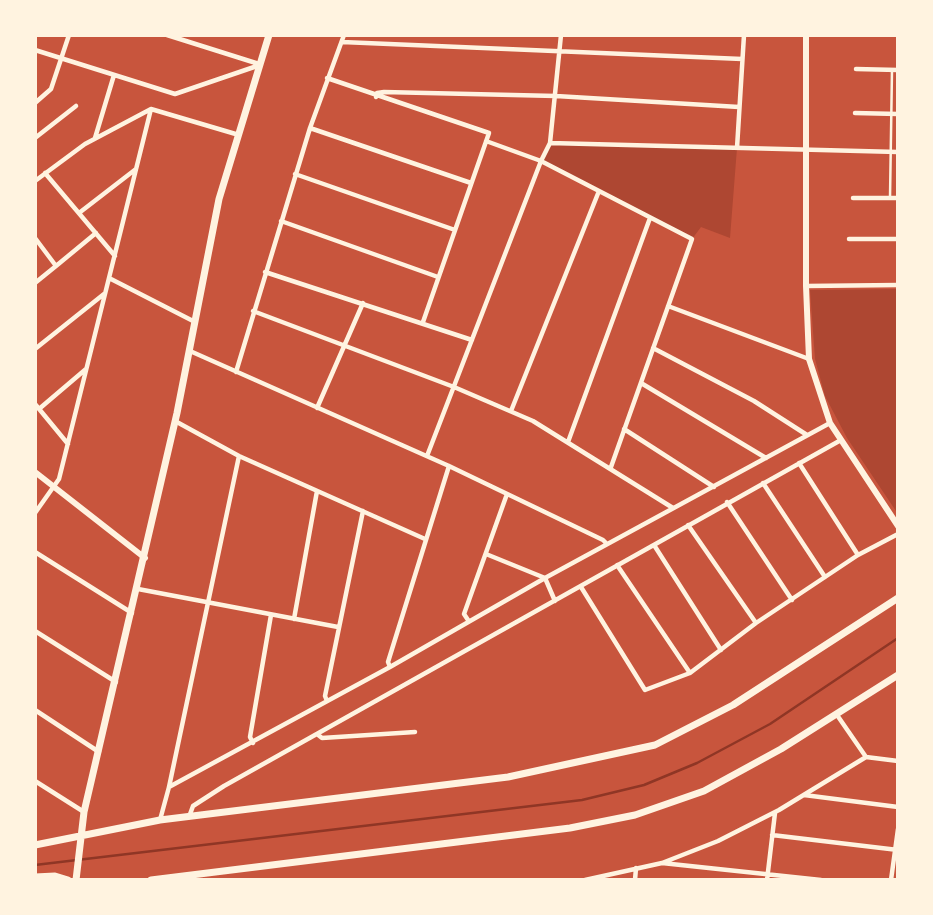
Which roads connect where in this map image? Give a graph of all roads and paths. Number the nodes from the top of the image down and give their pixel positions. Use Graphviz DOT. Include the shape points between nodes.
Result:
graph roads {
  1 [pos="69,35"];
  2 [pos="167,35"];
  3 [pos="269,35"];
  4 [pos="344,35"];
  5 [pos="561,35"];
  6 [pos="744,35"];
  7 [pos="806,35"];
  8 [pos="342,42"];
  9 [pos="35,50"];
  10 [pos="560,50"];
  11 [pos="61,58"];
  12 [pos="742,59"];
  13 [pos="260,65"];
  14 [pos="856,69"];
  15 [pos="895,70"];
  16 [pos="114,75"];
  17 [pos="327,78"];
  18 [pos="556,96"];
  19 [pos="376,97"];
  20 [pos="35,103"];
  21 [pos="76,106"];
  22 [pos="739,107"];
  23 [pos="151,109"];
  24 [pos="855,113"];
  25 [pos="895,113"];
  26 [pos="310,128"];
  27 [pos="239,135"];
  28 [pos="35,138"];
  29 [pos="95,138"];
  30 [pos="486,141"];
  31 [pos="550,143"];
  32 [pos="737,148"];
  33 [pos="806,150"];
  34 [pos="895,152"];
  35 [pos="541,162"];
  36 [pos="136,168"];
  37 [pos="45,173"];
  38 [pos="295,174"];
  39 [pos="35,181"];
  40 [pos="471,183"];
  41 [pos="599,191"];
  42 [pos="853,198"];
  43 [pos="890,198"];
  44 [pos="898,198"];
  45 [pos="79,213"];
  46 [pos="650,218"];
  47 [pos="281,221"];
  48 [pos="455,230"];
  49 [pos="96,233"];
  50 [pos="35,238"];
  51 [pos="849,239"];
  52 [pos="898,239"];
  53 [pos="115,256"];
  54 [pos="56,265"];
  55 [pos="265,272"];
  56 [pos="438,277"];
  57 [pos="109,278"];
  58 [pos="35,282"];
  59 [pos="898,285"];
  60 [pos="806,286"];
  61 [pos="105,294"];
  62 [pos="363,303"];
  63 [pos="668,306"];
  64 [pos="253,311"];
  65 [pos="195,322"];
  66 [pos="423,322"];
  67 [pos="472,340"];
  68 [pos="345,345"];
  69 [pos="653,348"];
  70 [pos="35,349"];
  71 [pos="190,351"];
  72 [pos="809,359"];
  73 [pos="87,368"];
  74 [pos="236,372"];
  75 [pos="641,383"];
  76 [pos="454,387"];
  77 [pos="37,406"];
  78 [pos="317,408"];
  79 [pos="511,411"];
  80 [pos="175,421"];
  81 [pos="830,423"];
  82 [pos="624,429"];
  83 [pos="807,435"];
  84 [pos="842,439"];
  85 [pos="568,442"];
  86 [pos="68,444"];
  87 [pos="239,456"];
  88 [pos="427,456"];
  89 [pos="766,458"];
  90 [pos="799,463"];
  91 [pos="449,466"];
  92 [pos="611,467"];
  93 [pos="35,472"];
  94 [pos="763,483"];
  95 [pos="54,486"];
  96 [pos="715,487"];
  97 [pos="317,491"];
  98 [pos="507,494"];
  99 [pos="727,502"];
  100 [pos="673,508"];
  101 [pos="363,511"];
  102 [pos="35,513"];
  103 [pos="688,524"];
  104 [pos="898,526"];
  105 [pos="898,534"];
  106 [pos="425,539"];
  107 [pos="607,544"];
  108 [pos="654,545"];
  109 [pos="35,552"];
  110 [pos="486,554"];
  111 [pos="858,555"];
  112 [pos="145,558"];
  113 [pos="617,565"];
  114 [pos="825,577"];
  115 [pos="545,578"];
  116 [pos="581,587"];
  117 [pos="138,589"];
  118 [pos="898,598"];
  119 [pos="792,600"];
  120 [pos="555,601"];
  121 [pos="206,603"];
  122 [pos="132,613"];
  123 [pos="271,615"];
  124 [pos="294,619"];
  125 [pos="468,620"];
  126 [pos="756,623"];
  127 [pos="338,627"];
  128 [pos="35,631"];
  129 [pos="721,650"];
  130 [pos="390,667"];
  131 [pos="690,673"];
  132 [pos="898,675"];
  133 [pos="116,682"];
  134 [pos="327,701"];
  135 [pos="35,710"];
  136 [pos="836,715"];
  137 [pos="415,732"];
  138 [pos="317,734"];
  139 [pos="253,743"];
  140 [pos="100,753"];
  141 [pos="866,757"];
  142 [pos="898,761"];
  143 [pos="35,781"];
  144 [pos="169,787"];
  145 [pos="803,795"];
  146 [pos="898,807"];
  147 [pos="84,812"];
  148 [pos="775,812"];
  149 [pos="188,817"];
  150 [pos="160,820"];
  151 [pos="898,829"];
  152 [pos="772,835"];
  153 [pos="80,837"];
  154 [pos="35,845"];
  155 [pos="897,849"];
  156 [pos="662,863"];
  157 [pos="636,868"];
  158 [pos="769,873"];
  159 [pos="35,877"];
  160 [pos="68,880"];
  161 [pos="76,880"];
  162 [pos="151,880"];
  163 [pos="585,880"];
  164 [pos="635,880"];
  165 [pos="767,880"];
  166 [pos="821,880"];
  167 [pos="891,880"];
  1 -- 11 [label="street"];
  2 -- 13 [label="street"];
  3 -- 13 [label="main road"];
  4 -- 8 [label="street"];
  5 -- 10 [label="street"];
  6 -- 12 [label="street"];
  7 -- 33 [label="street"];
  8 -- 10 [label="street"];
  8 -- 17 [label="street"];
  9 -- 11 [label="street"];
  10 -- 12 [label="street"];
  10 -- 18 [label="street"];
  11 -- 16 [label="street"];
  11 -- 20 [label="street" via="51,89"];
  12 -- 22 [label="street"];
  13 -- 16 [label="street" via="175,94"];
  13 -- 27 [label="main road"];
  14 -- 15 [label="street"];
  15 -- 25 [label="lane"];
  16 -- 29 [label="street"];
  17 -- 19 [label="street"];
  17 -- 26 [label="street"];
  18 -- 19 [label="street" via="384,92"];
  18 -- 22 [label="street"];
  18 -- 31 [label="street"];
  19 -- 30 [label="street" via="489,133"];
  21 -- 28 [label="street"];
  22 -- 32 [label="street"];
  23 -- 27 [label="street"];
  23 -- 29 [label="street"];
  23 -- 36 [label="street"];
  24 -- 25 [label="street"];
  25 -- 34 [label="lane"];
  26 -- 38 [label="street"];
  26 -- 40 [label="street"];
  27 -- 65 [label="main road" via="219,199"];
  29 -- 37 [label="street"];
  30 -- 35 [label="street"];
  30 -- 40 [label="street"];
  31 -- 32 [label="street"];
  31 -- 35 [label="street"];
  32 -- 33 [label="street"];
  33 -- 34 [label="street"];
  33 -- 60 [label="street"];
  34 -- 43 [label="lane"];
  35 -- 41 [label="street"];
  35 -- 67 [label="street"];
  36 -- 45 [label="street"];
  36 -- 53 [label="street"];
  37 -- 39 [label="street"];
  37 -- 45 [label="street"];
  38 -- 47 [label="street"];
  38 -- 48 [label="street"];
  40 -- 48 [label="street"];
  41 -- 46 [label="street"];
  41 -- 79 [label="street"];
  42 -- 43 [label="street"];
  43 -- 44 [label="street"];
  45 -- 49 [label="street"];
  46 -- 63 [label="street" via="692,239"];
  46 -- 85 [label="street"];
  47 -- 55 [label="street"];
  47 -- 56 [label="street"];
  48 -- 56 [label="street"];
  49 -- 53 [label="street"];
  49 -- 54 [label="street"];
  50 -- 54 [label="street"];
  51 -- 52 [label="street"];
  53 -- 57 [label="street"];
  54 -- 58 [label="street"];
  55 -- 62 [label="street"];
  55 -- 64 [label="street"];
  56 -- 66 [label="street"];
  57 -- 61 [label="street"];
  57 -- 65 [label="street"];
  59 -- 60 [label="street"];
  60 -- 72 [label="street"];
  61 -- 70 [label="street"];
  61 -- 73 [label="street"];
  62 -- 66 [label="street"];
  62 -- 68 [label="street"];
  63 -- 69 [label="street"];
  63 -- 72 [label="street"];
  64 -- 68 [label="street"];
  64 -- 74 [label="street"];
  65 -- 71 [label="main road"];
  66 -- 67 [label="street"];
  67 -- 76 [label="street"];
  68 -- 76 [label="street"];
  68 -- 78 [label="street"];
  69 -- 75 [label="street"];
  69 -- 83 [label="street" via="754,401"];
  71 -- 74 [label="street"];
  71 -- 80 [label="main road"];
  72 -- 81 [label="street"];
  73 -- 77 [label="street"];
  73 -- 86 [label="street"];
  74 -- 78 [label="street"];
  75 -- 82 [label="street"];
  75 -- 89 [label="street"];
  76 -- 79 [label="street"];
  76 -- 88 [label="street"];
  77 -- 86 [label="street"];
  78 -- 88 [label="street"];
  79 -- 85 [label="street"];
  80 -- 87 [label="street"];
  80 -- 112 [label="main road"];
  81 -- 83 [label="street"];
  81 -- 84 [label="street"];
  82 -- 92 [label="street"];
  82 -- 96 [label="street"];
  83 -- 89 [label="street"];
  84 -- 90 [label="street"];
  84 -- 104 [label="street"];
  85 -- 92 [label="street"];
  86 -- 95 [label="street"];
  87 -- 97 [label="street"];
  87 -- 121 [label="street"];
  88 -- 91 [label="street"];
  89 -- 96 [label="street"];
  90 -- 94 [label="street"];
  90 -- 111 [label="street"];
  91 -- 98 [label="street"];
  91 -- 106 [label="street"];
  92 -- 100 [label="street"];
  93 -- 95 [label="street"];
  94 -- 99 [label="street"];
  94 -- 114 [label="street"];
  95 -- 102 [label="street"];
  95 -- 112 [label="street"];
  96 -- 100 [label="street"];
  97 -- 101 [label="street"];
  97 -- 124 [label="street"];
  98 -- 107 [label="street"];
  98 -- 110 [label="street"];
  99 -- 103 [label="street"];
  99 -- 119 [label="street"];
  100 -- 107 [label="street"];
  101 -- 106 [label="street"];
  101 -- 127 [label="street"];
  103 -- 108 [label="street"];
  103 -- 126 [label="street"];
  105 -- 111 [label="street"];
  106 -- 130 [label="street"];
  107 -- 115 [label="street"];
  108 -- 113 [label="street"];
  108 -- 129 [label="street"];
  109 -- 122 [label="street"];
  110 -- 115 [label="street"];
  110 -- 125 [label="street" via="464,614"];
  111 -- 114 [label="street"];
  112 -- 117 [label="main road"];
  113 -- 116 [label="street"];
  113 -- 131 [label="street"];
  114 -- 119 [label="street"];
  115 -- 120 [label="street"];
  115 -- 125 [label="street"];
  116 -- 120 [label="street"];
  116 -- 131 [label="street" via="645,690"];
  117 -- 121 [label="street"];
  117 -- 122 [label="main road"];
  118 -- 149 [label="main road" via="733,705 655,745 455,785"];
  119 -- 126 [label="street"];
  120 -- 138 [label="street"];
  121 -- 123 [label="street"];
  121 -- 144 [label="street"];
  122 -- 133 [label="main road"];
  123 -- 124 [label="street"];
  123 -- 139 [label="street" via="250,737"];
  124 -- 127 [label="street"];
  125 -- 130 [label="street"];
  126 -- 129 [label="street"];
  127 -- 134 [label="street" via="324,696"];
  128 -- 133 [label="street"];
  129 -- 131 [label="street"];
  130 -- 134 [label="street"];
  132 -- 136 [label="main road"];
  133 -- 140 [label="main road"];
  134 -- 139 [label="street"];
  135 -- 140 [label="street"];
  136 -- 141 [label="street"];
  136 -- 162 [label="main road" via="704,791 635,815 570,828"];
  137 -- 138 [label="street" via="322,738"];
  138 -- 149 [label="street" via="209,794 190,809"];
  139 -- 144 [label="street"];
  140 -- 147 [label="main road"];
  141 -- 142 [label="street"];
  141 -- 145 [label="street"];
  143 -- 147 [label="street"];
  144 -- 150 [label="street"];
  145 -- 146 [label="street"];
  145 -- 148 [label="street"];
  147 -- 153 [label="main road"];
  148 -- 152 [label="street"];
  148 -- 156 [label="street"];
  149 -- 150 [label="main road"];
  150 -- 153 [label="main road"];
  151 -- 155 [label="street"];
  152 -- 155 [label="street"];
  152 -- 158 [label="street"];
  153 -- 154 [label="main road"];
  153 -- 161 [label="main road"];
  155 -- 167 [label="street"];
  156 -- 157 [label="street"];
  156 -- 158 [label="street"];
  157 -- 163 [label="street"];
  157 -- 164 [label="street"];
  158 -- 165 [label="street"];
  158 -- 166 [label="street"];
  159 -- 160 [label="main road"];
}
